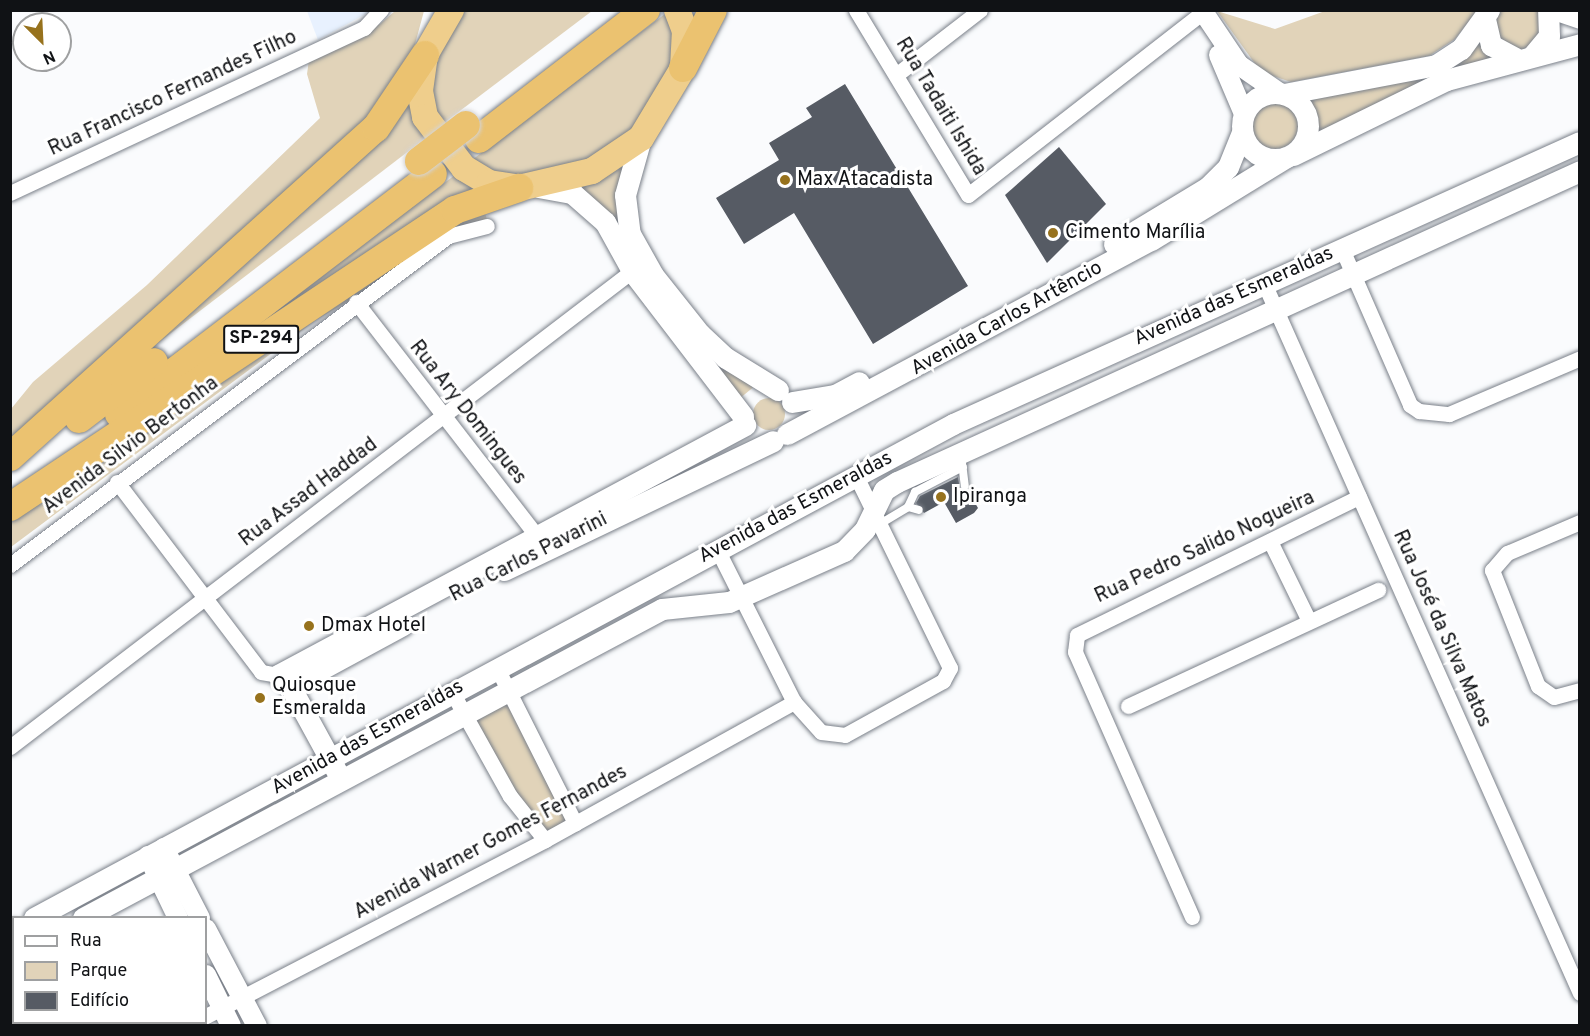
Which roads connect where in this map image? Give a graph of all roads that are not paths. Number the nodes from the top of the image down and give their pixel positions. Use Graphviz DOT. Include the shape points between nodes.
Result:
graph roads {
  1 [pos="381,10"];
  2 [pos="436,10"];
  3 [pos="451,10"];
  4 [pos="615,10"];
  5 [pos="677,10"];
  6 [pos="713,10"];
  7 [pos="856,10"];
  8 [pos="980,10"];
  9 [pos="1548,10"];
  10 [pos="1557,10"];
  11 [pos="646,11"];
  12 [pos="1203,11"];
  13 [pos="1487,15"];
  14 [pos="1580,18"];
  15 [pos="1580,44"];
  16 [pos="428,47"];
  17 [pos="1524,57"];
  18 [pos="683,68"];
  19 [pos="896,75"];
  20 [pos="1282,94"];
  21 [pos="1243,123"];
  22 [pos="472,132"];
  23 [pos="641,138"];
  24 [pos="1580,142"];
  25 [pos="1289,156"];
  26 [pos="426,168"];
  27 [pos="1580,171"];
  28 [pos="529,187"];
  29 [pos="10,193"];
  30 [pos="487,226"];
  31 [pos="1342,249"];
  32 [pos="632,271"];
  33 [pos="1353,275"];
  34 [pos="1264,283"];
  35 [pos="356,302"];
  36 [pos="1276,308"];
  37 [pos="1580,358"];
  38 [pos="785,396"];
  39 [pos="444,418"];
  40 [pos="744,421"];
  41 [pos="780,437"];
  42 [pos="10,457"];
  43 [pos="960,459"];
  44 [pos="689,466"];
  45 [pos="10,471"];
  46 [pos="856,476"];
  47 [pos="117,482"];
  48 [pos="965,486"];
  49 [pos="10,497"];
  50 [pos="1359,497"];
  51 [pos="10,507"];
  52 [pos="908,507"];
  53 [pos="919,510"];
  54 [pos="877,518"];
  55 [pos="1580,522"];
  56 [pos="1270,541"];
  57 [pos="542,543"];
  58 [pos="717,549"];
  59 [pos="10,565"];
  60 [pos="1378,590"];
  61 [pos="743,597"];
  62 [pos="202,599"];
  63 [pos="1309,621"];
  64 [pos="497,668"];
  65 [pos="284,681"];
  66 [pos="509,689"];
  67 [pos="1580,690"];
  68 [pos="452,692"];
  69 [pos="794,702"];
  70 [pos="1128,706"];
  71 [pos="463,714"];
  72 [pos="10,747"];
  73 [pos="329,759"];
  74 [pos="340,779"];
  75 [pos="575,823"];
  76 [pos="545,840"];
  77 [pos="156,852"];
  78 [pos="166,873"];
  79 [pos="38,916"];
  80 [pos="87,916"];
  81 [pos="177,916"];
  82 [pos="198,916"];
  83 [pos="1192,917"];
  84 [pos="207,931"];
  85 [pos="207,980"];
  86 [pos="1580,993"];
  87 [pos="241,998"];
  88 [pos="213,1012"];
  89 [pos="231,1026"];
  90 [pos="257,1026"];
  1 -- 29 [label="street, Rua Francisco Fernandes Filho" via="364,28"];
  2 -- 16 [label="highway"];
  3 -- 16 [label="highway"];
  4 -- 22 [label="highway, SP-294"];
  5 -- 18 [label="highway" via="685,31"];
  6 -- 18 [label="highway"];
  7 -- 19 [label="street, Rua Tadaiti Ishida"];
  8 -- 19 [label="street"];
  9 -- 17 [label="main road" via="1549,36"];
  10 -- 14 [label="main road"];
  11 -- 22 [label="highway, SP-294"];
  12 -- 19 [label="street, Rua Tadaiti Ishida" via="968,195"];
  12 -- 20 [label="street" via="1239,65"];
  12 -- 21 [label="street" via="1204,31 1237,89"];
  13 -- 17 [label="main road" via="1491,45"];
  13 -- 20 [label="main road" via="1461,50 1437,65"];
  15 -- 17 [label="main road, Avenida Carlos Artêncio"];
  16 -- 28 [label="highway" via="421,98 431,129 475,175"];
  16 -- 42 [label="highway" via="376,128"];
  17 -- 25 [label="main road, Avenida Carlos Artêncio" via="1446,80"];
  18 -- 23 [label="highway"];
  20 -- 21 [label="main road" via="1259,97"];
  20 -- 25 [label="main road" via="1300,104 1308,121 1305,140"];
  21 -- 25 [label="main road" via="1258,155"];
  21 -- 38 [label="main road, Avenida Carlos Artêncio" via="1218,179 1152,222 835,395"];
  22 -- 26 [label="highway, SP-294"];
  23 -- 28 [label="highway" via="592,171"];
  23 -- 38 [label="main road" via="625,195 630,234 653,275 700,334 726,358"];
  24 -- 31 [label="main road, Avenida das Esmeraldas"];
  25 -- 41 [label="main road, Avenida Carlos Artêncio" via="1151,240"];
  26 -- 45 [label="highway, SP-294"];
  26 -- 49 [label="highway, SP-294"];
  27 -- 33 [label="main road, Avenida das Esmeraldas"];
  28 -- 32 [label="main road" via="572,194 594,210"];
  28 -- 51 [label="highway, SP-294" via="455,210"];
  30 -- 35 [label="street, Avenida Silvio Bertonha" via="448,236"];
  31 -- 33 [label="street"];
  31 -- 34 [label="main road, Avenida das Esmeraldas"];
  32 -- 39 [label="street, Rua Assad Haddad"];
  32 -- 40 [label="main road"];
  33 -- 36 [label="main road, Avenida das Esmeraldas"];
  33 -- 37 [label="street" via="1410,405 1419,411 1449,414"];
  34 -- 36 [label="street, Rua José da Silva Matos"];
  34 -- 46 [label="main road, Avenida das Esmeraldas" via="1000,402"];
  35 -- 39 [label="street, Rua Ary Domingues"];
  35 -- 47 [label="street, Avenida Silvio Bertonha"];
  36 -- 43 [label="main road, Avenida das Esmeraldas"];
  36 -- 50 [label="street, Rua José da Silva Matos"];
  38 -- 40 [label="main road" via="753,394"];
  38 -- 41 [label="main road" via="795,419"];
  39 -- 57 [label="street, Rua Ary Domingues"];
  39 -- 62 [label="street, Rua Assad Haddad"];
  40 -- 41 [label="main road" via="756,438"];
  40 -- 44 [label="main road, Rua Carlos Pavarini"];
  41 -- 44 [label="main road, Rua Carlos Pavarini"];
  43 -- 48 [label="lane"];
  43 -- 52 [label="lane" via="915,492"];
  43 -- 54 [label="main road, Avenida das Esmeraldas" via="884,490"];
  44 -- 57 [label="main road, Rua Carlos Pavarini"];
  46 -- 54 [label="street"];
  46 -- 58 [label="main road, Avenida das Esmeraldas"];
  47 -- 59 [label="street, Avenida Silvio Bertonha"];
  47 -- 62 [label="street"];
  50 -- 56 [label="street, Rua Pedro Salido Nogueira"];
  50 -- 86 [label="street, Rua José da Silva Matos"];
  52 -- 53 [label="lane"];
  52 -- 54 [label="lane"];
  54 -- 61 [label="main road, Avenida das Esmeraldas" via="844,551"];
  54 -- 69 [label="street" via="950,668 943,681 832,736 810,724"];
  55 -- 67 [label="street" via="1507,553 1492,570 1539,686 1554,697"];
  56 -- 63 [label="street"];
  56 -- 83 [label="street, Rua Pedro Salido Nogueira" via="1085,627 1074,642"];
  57 -- 65 [label="main road, Rua Carlos Pavarini"];
  58 -- 61 [label="street"];
  58 -- 64 [label="main road, Avenida das Esmeraldas"];
  60 -- 63 [label="street"];
  61 -- 66 [label="main road, Avenida das Esmeraldas" via="662,609"];
  61 -- 69 [label="street"];
  62 -- 65 [label="street" via="261,672"];
  62 -- 72 [label="street, Rua Assad Haddad"];
  63 -- 70 [label="street"];
  64 -- 66 [label="street"];
  64 -- 68 [label="main road, Avenida das Esmeraldas"];
  65 -- 73 [label="main road"];
  66 -- 71 [label="main road, Avenida das Esmeraldas"];
  66 -- 75 [label="street"];
  68 -- 71 [label="street"];
  68 -- 73 [label="main road, Avenida das Esmeraldas"];
  69 -- 75 [label="street, Avenida Warner Gomes Fernandes"];
  71 -- 74 [label="main road, Avenida das Esmeraldas"];
  71 -- 76 [label="street" via="510,796"];
  73 -- 74 [label="main road"];
  73 -- 77 [label="main road, Avenida das Esmeraldas"];
  74 -- 78 [label="main road, Avenida das Esmeraldas"];
  75 -- 76 [label="street, Avenida Warner Gomes Fernandes"];
  76 -- 87 [label="street, Avenida Warner Gomes Fernandes"];
  77 -- 78 [label="street"];
  77 -- 79 [label="main road, Avenida das Esmeraldas"];
  78 -- 80 [label="main road, Avenida das Esmeraldas"];
  78 -- 81 [label="street"];
  78 -- 82 [label="street"];
  84 -- 87 [label="street"];
  85 -- 88 [label="street"];
  87 -- 88 [label="street, Avenida Warner Gomes Fernandes"];
  87 -- 90 [label="street"];
  88 -- 89 [label="street"];
}
